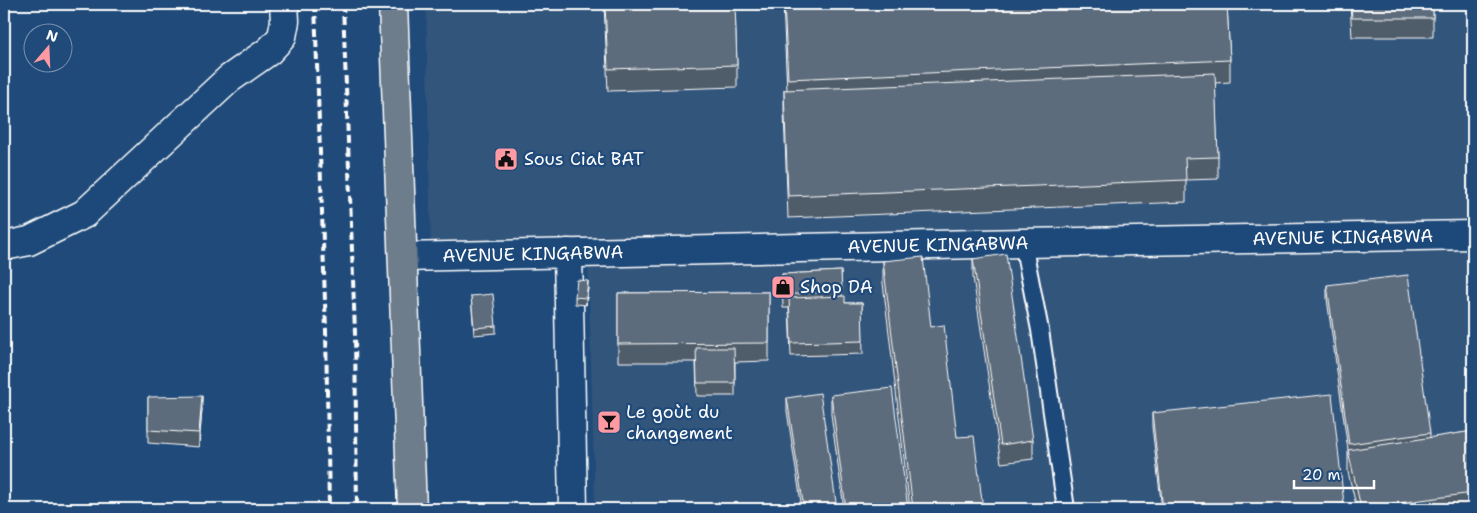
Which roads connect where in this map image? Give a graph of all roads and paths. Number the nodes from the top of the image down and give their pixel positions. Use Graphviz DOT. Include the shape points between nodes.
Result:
graph roads {
  1 [pos="284,4"];
  2 [pos="393,4"];
  3 [pos="1473,235"];
  4 [pos="1024,243"];
  5 [pos="4,246"];
  6 [pos="568,254"];
  7 [pos="403,257"];
  8 [pos="412,509"];
  9 [pos="573,509"];
  10 [pos="1066,509"];
  1 -- 5 [label="street" via="282,37 269,51 229,79 84,214 28,241"];
  2 -- 7 [label="main road"];
  3 -- 4 [label="street, AVENUE KINGABWA"];
  4 -- 6 [label="street, AVENUE KINGABWA"];
  4 -- 10 [label="lane"];
  6 -- 7 [label="street, AVENUE KINGABWA"];
  6 -- 9 [label="street"];
  7 -- 8 [label="main road"];
}
